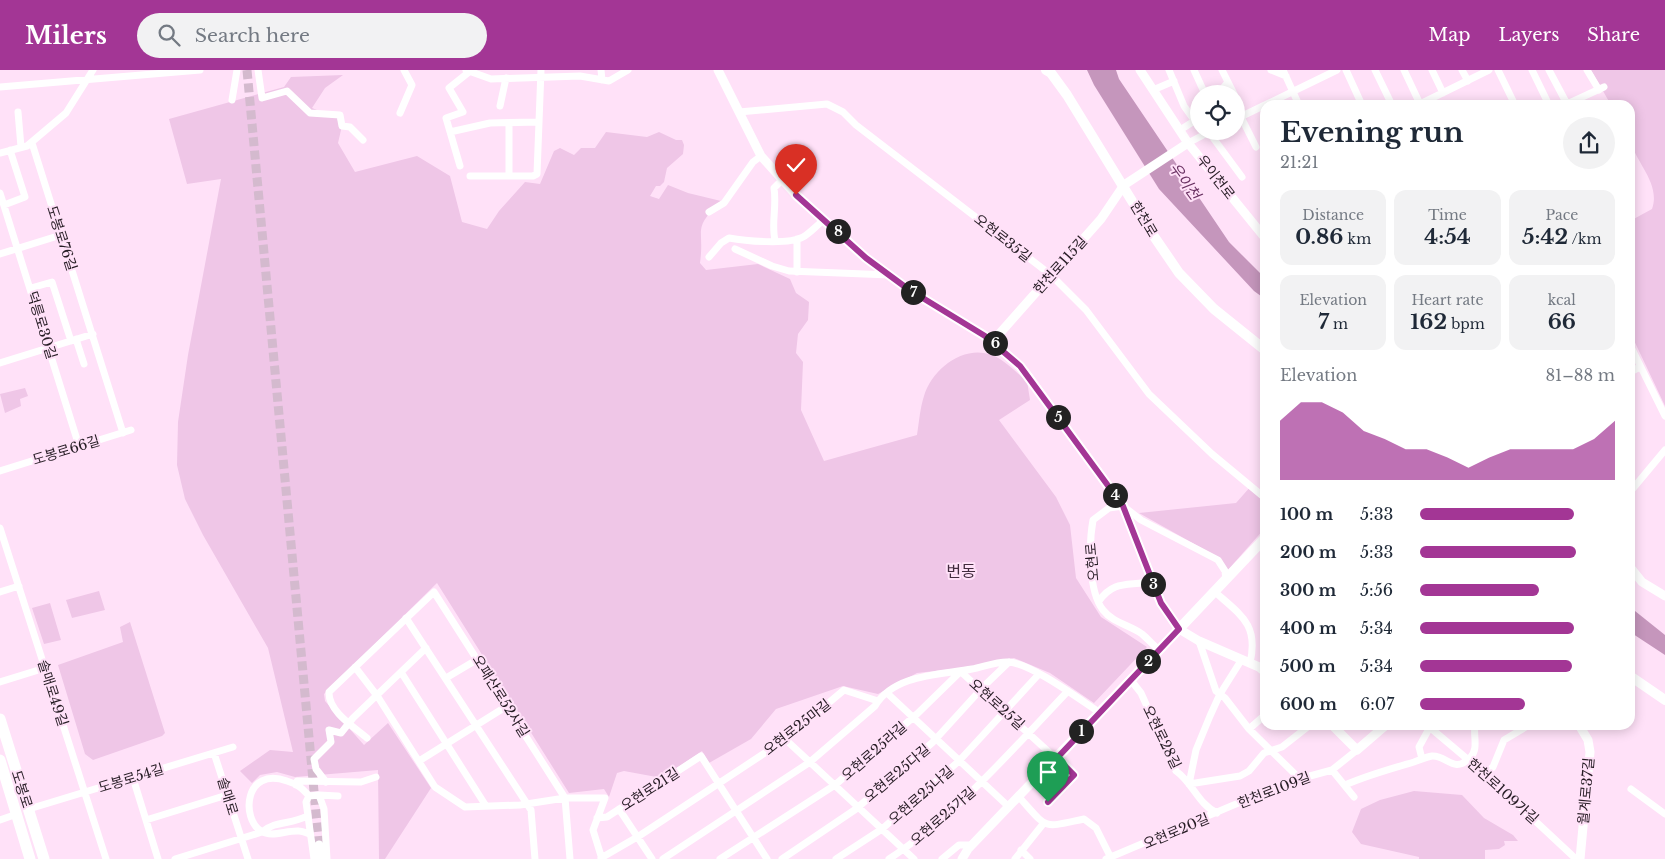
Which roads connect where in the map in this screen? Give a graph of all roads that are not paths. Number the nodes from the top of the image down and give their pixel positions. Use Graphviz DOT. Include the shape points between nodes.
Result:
graph roads {
  1 [pos="88,70"];
  2 [pos="93,70"];
  3 [pos="200,70"];
  4 [pos="237,70"];
  5 [pos="258,70"];
  6 [pos="404,70"];
  7 [pos="601,70"];
  8 [pos="628,70"];
  9 [pos="718,70"];
  10 [pos="1140,70"];
  11 [pos="1169,70"];
  12 [pos="1194,70"];
  13 [pos="1222,70"];
  14 [pos="1271,70"];
  15 [pos="1337,70"];
  16 [pos="1346,70"];
  17 [pos="1374,70"];
  18 [pos="1404,70"];
  19 [pos="1432,70"];
  20 [pos="1462,70"];
  21 [pos="1489,70"];
  22 [pos="1498,70"];
  23 [pos="1532,70"];
  24 [pos="1549,70"];
  25 [pos="1587,70"];
  26 [pos="468,71"];
  27 [pos="1050,71"];
  28 [pos="1285,73"];
  29 [pos="541,74"];
  30 [pos="506,78"];
  31 [pos="87,80"];
  32 [pos="602,80"];
  33 [pos="1174,81"];
  34 [pos="1468,81"];
  35 [pos="1228,82"];
  36 [pos="1201,85"];
  37 [pos="1226,85"];
  38 [pos="1230,85"];
  39 [pos="0,87"];
  40 [pos="1153,90"];
  41 [pos="1293,91"];
  42 [pos="1443,93"];
  43 [pos="232,100"];
  44 [pos="1275,100"];
  45 [pos="1297,100"];
  46 [pos="1360,100"];
  47 [pos="1389,100"];
  48 [pos="1417,100"];
  49 [pos="1428,100"];
  50 [pos="1513,100"];
  51 [pos="1547,100"];
  52 [pos="1564,100"];
  53 [pos="1577,100"];
  54 [pos="500,106"];
  55 [pos="1260,108"];
  56 [pos="18,112"];
  57 [pos="739,112"];
  58 [pos="1190,112"];
  59 [pos="400,113"];
  60 [pos="1245,115"];
  61 [pos="538,122"];
  62 [pos="509,123"];
  63 [pos="1190,124"];
  64 [pos="1245,128"];
  65 [pos="1180,130"];
  66 [pos="450,132"];
  67 [pos="363,140"];
  68 [pos="1192,140"];
  69 [pos="1216,140"];
  70 [pos="32,142"];
  71 [pos="1188,142"];
  72 [pos="22,147"];
  73 [pos="1256,147"];
  74 [pos="10,150"];
  75 [pos="0,153"];
  76 [pos="761,156"];
  77 [pos="460,166"];
  78 [pos="470,176"];
  79 [pos="510,176"];
  80 [pos="1242,177"];
  81 [pos="782,180"];
  82 [pos="1124,185"];
  83 [pos="0,193"];
  84 [pos="4,205"];
  85 [pos="709,212"];
  86 [pos="824,220"];
  87 [pos="1260,232"];
  88 [pos="61,235"];
  89 [pos="797,239"];
  90 [pos="775,240"];
  91 [pos="19,248"];
  92 [pos="735,249"];
  93 [pos="0,254"];
  94 [pos="709,257"];
  95 [pos="797,272"];
  96 [pos="890,275"];
  97 [pos="1051,275"];
  98 [pos="31,288"];
  99 [pos="93,334"];
  100 [pos="73,340"];
  101 [pos="993,341"];
  102 [pos="1260,346"];
  103 [pos="49,348"];
  104 [pos="1635,356"];
  105 [pos="0,362"];
  106 [pos="84,364"];
  107 [pos="1640,367"];
  108 [pos="1635,370"];
  109 [pos="1665,416"];
  110 [pos="131,430"];
  111 [pos="123,433"];
  112 [pos="79,446"];
  113 [pos="1665,450"];
  114 [pos="0,471"];
  115 [pos="1635,486"];
  116 [pos="1260,494"];
  117 [pos="1123,506"];
  118 [pos="0,528"];
  119 [pos="1260,544"];
  120 [pos="1635,574"];
  121 [pos="1153,581"];
  122 [pos="1226,581"];
  123 [pos="19,586"];
  124 [pos="0,592"];
  125 [pos="1215,592"];
  126 [pos="1665,596"];
  127 [pos="1099,601"];
  128 [pos="406,618"];
  129 [pos="1179,629"];
  130 [pos="1199,641"];
  131 [pos="426,648"];
  132 [pos="1159,650"];
  133 [pos="478,659"];
  134 [pos="1246,661"];
  135 [pos="1010,662"];
  136 [pos="355,666"];
  137 [pos="45,668"];
  138 [pos="1260,669"];
  139 [pos="960,671"];
  140 [pos="401,672"];
  141 [pos="1039,674"];
  142 [pos="446,678"];
  143 [pos="1130,679"];
  144 [pos="1635,679"];
  145 [pos="0,682"];
  146 [pos="982,690"];
  147 [pos="1068,691"];
  148 [pos="887,693"];
  149 [pos="1220,694"];
  150 [pos="377,695"];
  151 [pos="1665,700"];
  152 [pos="878,701"];
  153 [pos="507,706"];
  154 [pos="1005,711"];
  155 [pos="1099,712"];
  156 [pos="912,718"];
  157 [pos="0,719"];
  158 [pos="1260,719"];
  159 [pos="350,723"];
  160 [pos="477,725"];
  161 [pos="1249,729"];
  162 [pos="1304,730"];
  163 [pos="1337,730"];
  164 [pos="1380,730"];
  165 [pos="1427,730"];
  166 [pos="1434,730"];
  167 [pos="1476,730"];
  168 [pos="1521,730"];
  169 [pos="1582,730"];
  170 [pos="1029,732"];
  171 [pos="367,738"];
  172 [pos="785,739"];
  173 [pos="936,740"];
  174 [pos="446,744"];
  175 [pos="233,747"];
  176 [pos="1271,750"];
  177 [pos="1357,750"];
  178 [pos="214,753"];
  179 [pos="1057,758"];
  180 [pos="1422,759"];
  181 [pos="1468,760"];
  182 [pos="418,761"];
  183 [pos="960,761"];
  184 [pos="810,762"];
  185 [pos="1,764"];
  186 [pos="1332,770"];
  187 [pos="1485,774"];
  188 [pos="376,777"];
  189 [pos="132,778"];
  190 [pos="1300,779"];
  191 [pos="326,782"];
  192 [pos="982,782"];
  193 [pos="718,783"];
  194 [pos="296,784"];
  195 [pos="1189,784"];
  196 [pos="835,785"];
  197 [pos="1345,785"];
  198 [pos="1631,789"];
  199 [pos="85,793"];
  200 [pos="227,795"];
  201 [pos="319,795"];
  202 [pos="309,796"];
  203 [pos="338,796"];
  204 [pos="1019,797"];
  205 [pos="1354,797"];
  206 [pos="565,798"];
  207 [pos="1048,802"];
  208 [pos="528,803"];
  209 [pos="486,806"];
  210 [pos="858,806"];
  211 [pos="1009,807"];
  212 [pos="29,809"];
  213 [pos="619,809"];
  214 [pos="736,811"];
  215 [pos="1217,813"];
  216 [pos="16,814"];
  217 [pos="1665,814"];
  218 [pos="307,816"];
  219 [pos="597,818"];
  220 [pos="0,820"];
  221 [pos="146,820"];
  222 [pos="1043,824"];
  223 [pos="882,829"];
  224 [pos="262,832"];
  225 [pos="310,834"];
  226 [pos="753,837"];
  227 [pos="637,838"];
  228 [pos="241,839"];
  229 [pos="319,845"];
  230 [pos="972,845"];
  231 [pos="904,849"];
  232 [pos="1021,850"];
  233 [pos="602,858"];
  234 [pos="1108,858"];
  235 [pos="30,859"];
  236 [pos="44,859"];
  237 [pos="106,859"];
  238 [pos="158,859"];
  239 [pos="175,859"];
  240 [pos="248,859"];
  241 [pos="314,859"];
  242 [pos="320,859"];
  243 [pos="327,859"];
  244 [pos="535,859"];
  245 [pos="570,859"];
  246 [pos="652,859"];
  247 [pos="663,859"];
  248 [pos="720,859"];
  249 [pos="767,859"];
  250 [pos="782,859"];
  251 [pos="836,859"];
  252 [pos="888,859"];
  253 [pos="914,859"];
  254 [pos="942,859"];
  255 [pos="962,859"];
  256 [pos="1015,859"];
  257 [pos="1030,859"];
  258 [pos="1578,859"];
  1 -- 31 [label="street"];
  2 -- 31 [label="street"];
  3 -- 31 [label="street"];
  4 -- 43 [label="street"];
  5 -- 67 [label="street" via="262,98 287,91 310,114 340,115 342,126 350,127"];
  6 -- 59 [label="street" via="412,86"];
  7 -- 32 [label="street"];
  8 -- 32 [label="street" via="609,81"];
  9 -- 57 [label="street"];
  10 -- 40 [label="street, 우이천로"];
  11 -- 33 [label="street"];
  12 -- 36 [label="street"];
  13 -- 35 [label="street"];
  14 -- 28 [label="street"];
  15 -- 41 [label="street"];
  16 -- 46 [label="street"];
  17 -- 47 [label="street"];
  18 -- 48 [label="street"];
  19 -- 42 [label="street"];
  20 -- 34 [label="street"];
  21 -- 34 [label="street"];
  22 -- 50 [label="street"];
  23 -- 51 [label="street"];
  24 -- 52 [label="street"];
  25 -- 53 [label="street" via="1602,88"];
  26 -- 30 [label="street" via="492,79"];
  26 -- 66 [label="street" via="449,88 463,112 446,118"];
  27 -- 82 [label="main road, 한천로"];
  28 -- 41 [label="street"];
  29 -- 30 [label="street"];
  29 -- 32 [label="street"];
  29 -- 61 [label="street"];
  30 -- 54 [label="street"];
  31 -- 39 [label="street"];
  31 -- 70 [label="street" via="66,113"];
  33 -- 40 [label="street"];
  33 -- 58 [label="street" via="1184,106"];
  34 -- 42 [label="street"];
  35 -- 37 [label="street"];
  35 -- 38 [label="street"];
  40 -- 65 [label="street, 우이천로"];
  41 -- 44 [label="street"];
  41 -- 45 [label="street"];
  42 -- 49 [label="street"];
  55 -- 60 [label="street"];
  56 -- 72 [label="street"];
  57 -- 76 [label="street"];
  57 -- 97 [label="street, 오현로35길" via="827,104 836,107"];
  61 -- 62 [label="street"];
  61 -- 79 [label="street" via="537,174"];
  62 -- 66 [label="street" via="490,123"];
  62 -- 79 [label="street"];
  63 -- 65 [label="street"];
  64 -- 73 [label="street"];
  65 -- 71 [label="street, 우이천로"];
  66 -- 77 [label="street"];
  68 -- 71 [label="street"];
  69 -- 80 [label="street"];
  70 -- 72 [label="street"];
  70 -- 88 [label="street, 도봉로76길"];
  71 -- 82 [label="street"];
  71 -- 87 [label="street, 우이천로"];
  72 -- 74 [label="street"];
  74 -- 75 [label="street"];
  74 -- 84 [label="street" via="25,197"];
  76 -- 81 [label="street"];
  76 -- 85 [label="street" via="753,162 724,204"];
  78 -- 79 [label="street"];
  81 -- 86 [label="street"];
  81 -- 90 [label="street" via="774,188 776,218 772,230"];
  82 -- 97 [label="street, 한천로115길" via="1101,219"];
  82 -- 102 [label="main road, 한천로" via="1179,273 1202,299"];
  83 -- 84 [label="street, 덕릉로30길"];
  84 -- 91 [label="street, 덕릉로30길"];
  86 -- 89 [label="street"];
  86 -- 96 [label="street"];
  88 -- 91 [label="street"];
  88 -- 99 [label="street, 도봉로76길"];
  89 -- 90 [label="street"];
  89 -- 95 [label="street"];
  90 -- 94 [label="street" via="729,238"];
  91 -- 93 [label="street"];
  91 -- 98 [label="street, 덕릉로30길"];
  92 -- 95 [label="street" via="772,266"];
  95 -- 96 [label="street"];
  96 -- 101 [label="street"];
  97 -- 101 [label="street, 한천로115길"];
  97 -- 116 [label="street, 오현로35길" via="1086,310 1148,394"];
  98 -- 100 [label="street" via="52,282"];
  98 -- 103 [label="street, 덕릉로30길"];
  99 -- 100 [label="street"];
  99 -- 111 [label="street, 도봉로76길"];
  100 -- 103 [label="street"];
  100 -- 106 [label="street"];
  101 -- 117 [label="street" via="1025,372"];
  103 -- 105 [label="street"];
  103 -- 112 [label="street, 덕릉로30길"];
  104 -- 107 [label="street"];
  107 -- 108 [label="street"];
  107 -- 109 [label="street"];
  110 -- 111 [label="street, 도봉로66길"];
  111 -- 112 [label="street, 도봉로66길"];
  112 -- 114 [label="street, 도봉로66길"];
  113 -- 115 [label="street"];
  117 -- 121 [label="street"];
  117 -- 122 [label="street" via="1140,520 1218,560"];
  117 -- 127 [label="street, 오현로" via="1109,508 1092,520 1089,538 1094,588"];
  118 -- 123 [label="street, 솔매로49길"];
  119 -- 122 [label="main road"];
  120 -- 126 [label="street"];
  121 -- 127 [label="street" via="1118,585 1107,590"];
  121 -- 129 [label="street" via="1161,603"];
  122 -- 125 [label="main road"];
  123 -- 124 [label="street"];
  123 -- 137 [label="street, 솔매로49길"];
  125 -- 129 [label="main road"];
  125 -- 134 [label="street" via="1248,623 1254,647"];
  127 -- 132 [label="street, 오현로" via="1102,610 1142,634"];
  128 -- 131 [label="street"];
  128 -- 133 [label="street, 오패산로52사길" via="434,592"];
  128 -- 136 [label="street, 오패산로52사길"];
  129 -- 130 [label="street"];
  129 -- 132 [label="street"];
  130 -- 134 [label="street"];
  130 -- 149 [label="street" via="1208,672"];
  131 -- 140 [label="street"];
  131 -- 142 [label="street"];
  132 -- 143 [label="street"];
  133 -- 142 [label="street"];
  133 -- 153 [label="street, 오패산로52사길"];
  134 -- 138 [label="street"];
  134 -- 149 [label="street"];
  135 -- 139 [label="street"];
  135 -- 141 [label="street"];
  135 -- 146 [label="street, 오현로25다길"];
  136 -- 150 [label="street"];
  136 -- 159 [label="street, 오패산로52사길" via="329,692 328,698"];
  137 -- 145 [label="street"];
  137 -- 199 [label="street, 솔매로49길"];
  139 -- 146 [label="street, 오현로25길"];
  139 -- 148 [label="street, 오현로25길" via="919,677"];
  139 -- 156 [label="street, 오현로25라길"];
  140 -- 150 [label="street"];
  140 -- 174 [label="street"];
  141 -- 147 [label="street"];
  141 -- 154 [label="street, 오현로25나길"];
  142 -- 160 [label="street"];
  143 -- 155 [label="street"];
  143 -- 195 [label="street, 오현로28길" via="1141,693 1176,771"];
  144 -- 151 [label="main road"];
  146 -- 154 [label="street, 오현로25길"];
  146 -- 173 [label="street, 오현로25다길"];
  147 -- 155 [label="street"];
  147 -- 170 [label="street, 오현로25가길"];
  148 -- 152 [label="street, 오현로25길"];
  148 -- 156 [label="street, 오현로25라길"];
  149 -- 161 [label="street"];
  149 -- 195 [label="street" via="1196,750"];
  150 -- 159 [label="street"];
  150 -- 182 [label="street"];
  152 -- 172 [label="street, 오현로25마길" via="844,690"];
  152 -- 184 [label="street, 오현로25길"];
  153 -- 160 [label="street"];
  153 -- 206 [label="street, 오패산로52사길"];
  154 -- 170 [label="street, 오현로25길"];
  154 -- 183 [label="street, 오현로25나길"];
  155 -- 179 [label="street"];
  156 -- 173 [label="street, 오현로25다길"];
  156 -- 196 [label="street, 오현로25라길"];
  157 -- 212 [label="main road, 도봉로"];
  158 -- 161 [label="street"];
  159 -- 171 [label="street, 오패산로52사길"];
  159 -- 191 [label="street" via="341,734 330,730 331,742 314,759 316,769"];
  160 -- 174 [label="street"];
  160 -- 208 [label="street"];
  161 -- 176 [label="street"];
  162 -- 176 [label="street" via="1282,747"];
  163 -- 177 [label="street"];
  164 -- 177 [label="street, 한천로109길"];
  165 -- 180 [label="street" via="1419,747"];
  166 -- 181 [label="street, 한천로109가길"];
  167 -- 181 [label="street" via="1476,751"];
  168 -- 187 [label="street" via="1504,740 1492,768"];
  169 -- 258 [label="street, 월계로37길" via="1590,752"];
  170 -- 179 [label="street, 오현로25길"];
  170 -- 192 [label="street, 오현로25가길"];
  172 -- 184 [label="street"];
  172 -- 193 [label="street, 오현로25마길"];
  173 -- 183 [label="street, 오현로25나길"];
  173 -- 210 [label="street, 오현로25다길"];
  174 -- 182 [label="street"];
  174 -- 209 [label="street"];
  175 -- 178 [label="street, 도봉로54길"];
  176 -- 190 [label="street"];
  176 -- 195 [label="street" via="1240,776"];
  177 -- 186 [label="street, 한천로109길"];
  178 -- 189 [label="street, 도봉로54길"];
  178 -- 200 [label="street, 솔매로"];
  179 -- 204 [label="street"];
  179 -- 207 [label="street" via="1074,775"];
  180 -- 181 [label="street" via="1438,756 1454,764"];
  180 -- 197 [label="street"];
  181 -- 187 [label="street, 한천로109가길"];
  182 -- 209 [label="street" via="435,787 465,807"];
  183 -- 192 [label="street, 오현로25가길"];
  183 -- 223 [label="street, 오현로25나길"];
  184 -- 196 [label="street, 오현로25라길"];
  184 -- 214 [label="street, 오현로25길"];
  185 -- 216 [label="main road, 도봉로"];
  186 -- 190 [label="street, 한천로109길"];
  186 -- 197 [label="street"];
  187 -- 258 [label="street, 한천로109가길"];
  188 -- 191 [label="street" via="361,782"];
  189 -- 199 [label="street, 도봉로54길"];
  189 -- 221 [label="street"];
  190 -- 215 [label="street, 한천로109길"];
  191 -- 194 [label="street" via="297,781"];
  192 -- 211 [label="street"];
  192 -- 231 [label="street, 오현로25가길"];
  193 -- 213 [label="street, 오현로21길" via="701,756"];
  193 -- 214 [label="street"];
  193 -- 227 [label="street, 오현로25마길"];
  194 -- 202 [label="street, 솔매로"];
  194 -- 224 [label="street, 솔매로" via="271,776 254,787 249,797 249,810 254,826"];
  195 -- 215 [label="street, 오현로28길" via="1207,808"];
  196 -- 210 [label="street, 오현로25다길"];
  196 -- 226 [label="street, 오현로25라길"];
  197 -- 205 [label="street"];
  198 -- 217 [label="street"];
  199 -- 212 [label="street, 도봉로54길"];
  199 -- 237 [label="street, 솔매로49길"];
  200 -- 221 [label="street"];
  200 -- 228 [label="street, 솔매로"];
  201 -- 202 [label="street"];
  201 -- 203 [label="street"];
  201 -- 243 [label="street" via="324,809"];
  202 -- 218 [label="street"];
  204 -- 211 [label="street"];
  204 -- 222 [label="street"];
  206 -- 208 [label="street"];
  206 -- 219 [label="street, 오현로21길" via="605,798"];
  206 -- 245 [label="street"];
  208 -- 209 [label="street"];
  208 -- 244 [label="street"];
  210 -- 223 [label="street, 오현로25나길"];
  210 -- 250 [label="street, 오현로25다길"];
  211 -- 230 [label="street"];
  212 -- 236 [label="main road, 도봉로"];
  213 -- 219 [label="street, 오현로21길" via="608,817"];
  213 -- 227 [label="street"];
  214 -- 226 [label="street"];
  214 -- 247 [label="street, 오현로25길"];
  215 -- 234 [label="street, 오현로20길"];
  216 -- 220 [label="street"];
  216 -- 235 [label="main road, 도봉로"];
  218 -- 224 [label="street" via="271,825"];
  218 -- 225 [label="street"];
  219 -- 233 [label="street, 오현로21길" via="592,830"];
  221 -- 238 [label="street"];
  222 -- 232 [label="street"];
  222 -- 234 [label="street" via="1054,826 1084,819 1096,828"];
  223 -- 231 [label="street, 오현로25가길"];
  223 -- 251 [label="street, 오현로25나길"];
  224 -- 225 [label="street" via="299,831"];
  224 -- 228 [label="street"];
  225 -- 241 [label="street"];
  226 -- 248 [label="street, 오현로25라길"];
  226 -- 249 [label="street"];
  227 -- 233 [label="street, 오현로25마길"];
  227 -- 246 [label="street"];
  228 -- 239 [label="street"];
  228 -- 240 [label="street, 솔매로"];
  229 -- 242 [label="street"];
  230 -- 254 [label="street" via="959,846"];
  230 -- 255 [label="street"];
  231 -- 252 [label="street, 오현로25가길"];
  231 -- 253 [label="street"];
  232 -- 256 [label="street"];
  232 -- 257 [label="street"];
}
